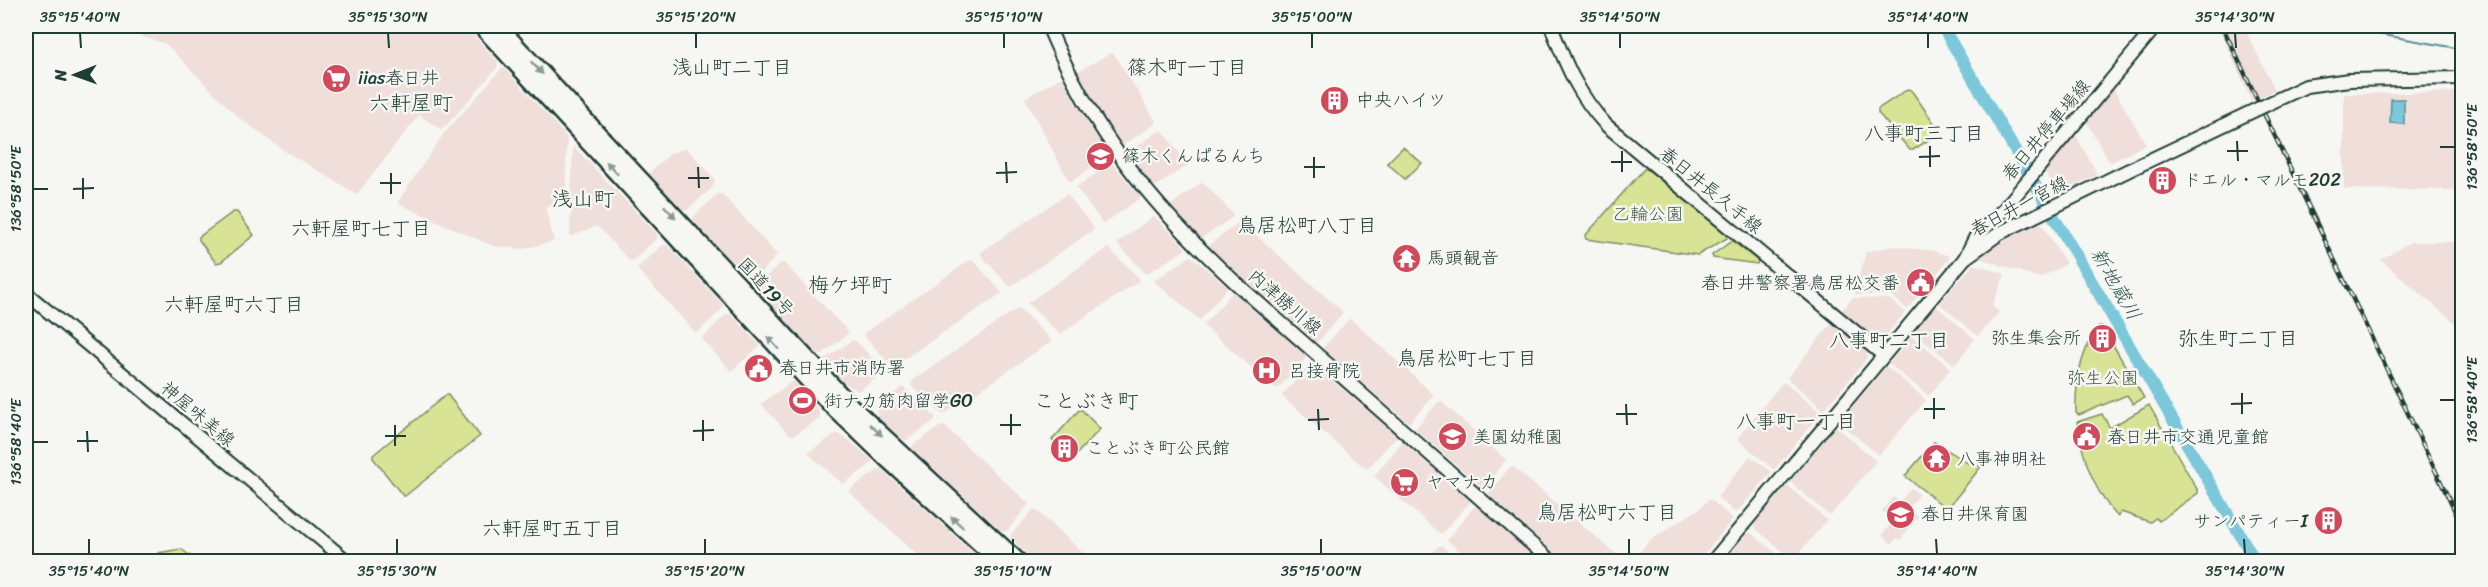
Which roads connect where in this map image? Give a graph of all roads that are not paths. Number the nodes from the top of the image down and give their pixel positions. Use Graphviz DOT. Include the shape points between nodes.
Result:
graph roads {
  1 [pos="481,26"];
  2 [pos="498,26"];
  3 [pos="1048,26"];
  4 [pos="1551,26"];
  5 [pos="2156,26"];
  6 [pos="2463,78"];
  7 [pos="1965,258"];
  8 [pos="26,293"];
  9 [pos="1883,355"];
  10 [pos="348,561"];
  11 [pos="1000,561"];
  12 [pos="1019,561"];
  13 [pos="1552,561"];
  14 [pos="1712,561"];
  11 -- 1 [label="highway, 国道19号, one-way" via="822,396"];
  2 -- 12 [label="highway, 国道19号, one-way" via="853,408"];
  3 -- 13 [label="main road, 内津勝川線" via="1101,129 1159,207 1236,283"];
  4 -- 9 [label="main road, 春日井長久手線" via="1578,90 1611,130"];
  5 -- 7 [label="main road, 春日井停車場線" via="1975,238"];
  6 -- 7 [label="main road, 春日井一宮線, bridge" via="2349,80 2306,86 2000,233"];
  7 -- 9 [label="main road, 春日井一宮線"];
  8 -- 10 [label="main road, 神屋味美線"];
  9 -- 14 [label="main road, 春日井一宮線"];
}
